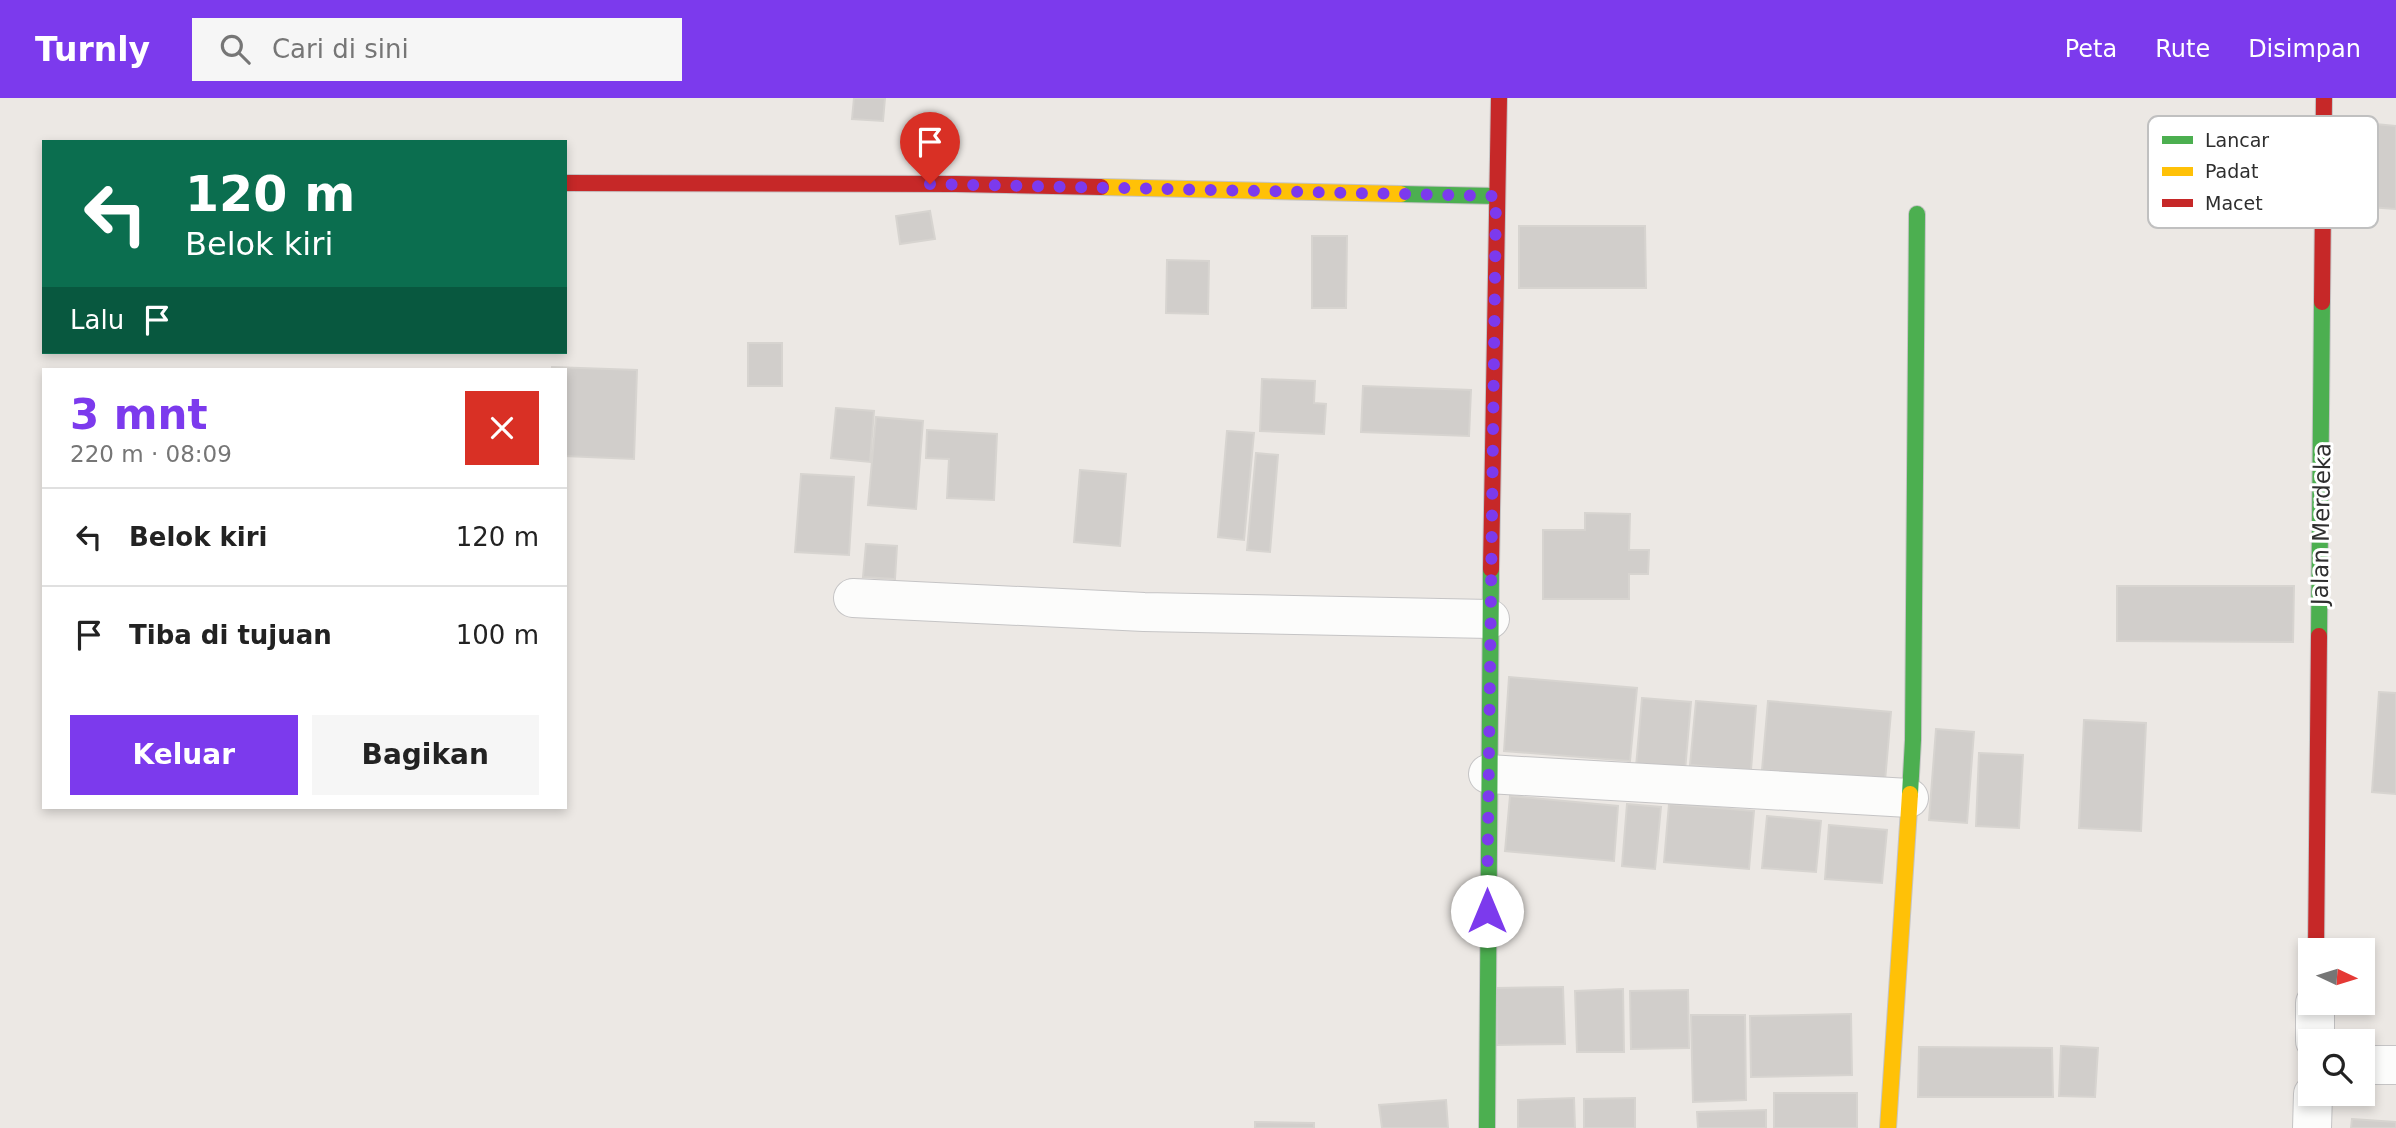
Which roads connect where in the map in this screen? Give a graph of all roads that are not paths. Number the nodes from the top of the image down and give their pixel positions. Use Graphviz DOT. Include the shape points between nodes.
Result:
graph roads {
  1 [pos="1499,98"];
  2 [pos="2324,98"];
  3 [pos="2324,116"];
  4 [pos="567,183"];
  5 [pos="1496,196"];
  6 [pos="1917,214"];
  7 [pos="2323,228"];
  8 [pos="853,598"];
  9 [pos="1490,619"];
  10 [pos="1488,774"];
  11 [pos="1909,798"];
  12 [pos="2316,938"];
  13 [pos="2375,1065"];
  14 [pos="2396,1065"];
  15 [pos="2313,1106"];
  16 [pos="1488,1128"];
  17 [pos="1888,1128"];
  18 [pos="2312,1128"];
  1 -- 5 [label="street"];
  2 -- 3 [label="street, Jalan Merdeka"];
  4 -- 5 [label="street" via="970,184"];
  5 -- 9 [label="street"];
  6 -- 11 [label="street"];
  7 -- 12 [label="street, Jalan Merdeka"];
  8 -- 9 [label="street" via="1144,612"];
  9 -- 10 [label="street"];
  10 -- 11 [label="street"];
  10 -- 16 [label="street"];
  11 -- 17 [label="street"];
  13 -- 14 [label="street"];
  15 -- 18 [label="street"];
}
